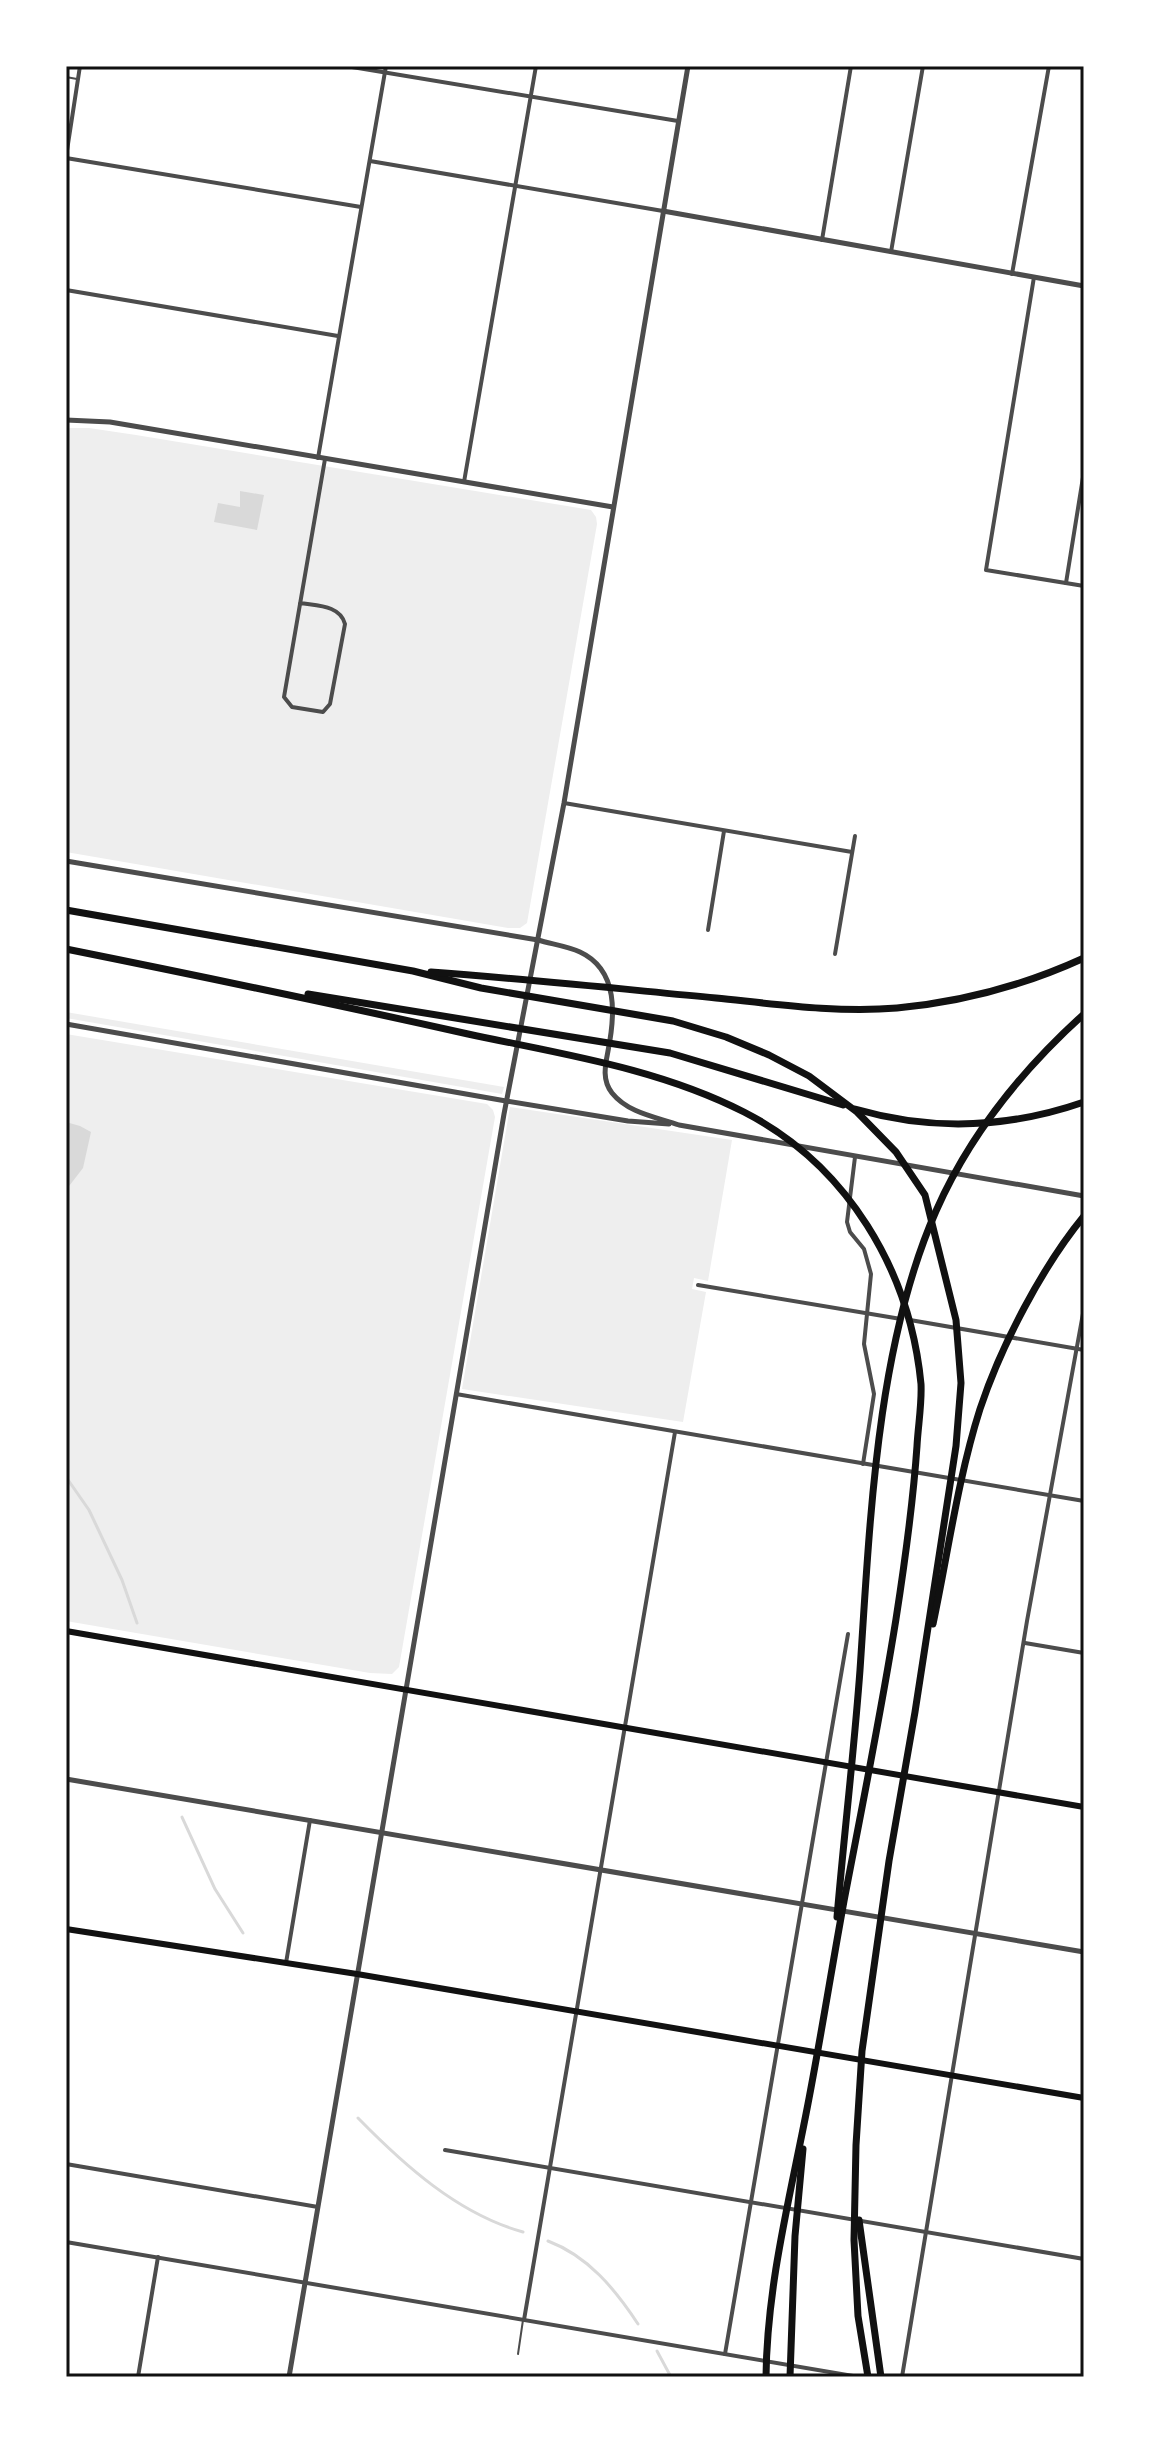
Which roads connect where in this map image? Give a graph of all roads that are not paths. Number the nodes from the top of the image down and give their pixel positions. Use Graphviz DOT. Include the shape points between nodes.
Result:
graph roads {
  1 [pos="80,66"];
  2 [pos="346,66"];
  3 [pos="386,66"];
  4 [pos="536,66"];
  5 [pos="688,66"];
  6 [pos="851,66"];
  7 [pos="923,66"];
  8 [pos="1049,66"];
  9 [pos="385,73"];
  10 [pos="66,77"];
  11 [pos="78,79"];
  12 [pos="531,98"];
  13 [pos="69,118"];
  14 [pos="678,121"];
  15 [pos="66,158"];
  16 [pos="370,161"];
  17 [pos="516,185"];
  18 [pos="361,207"];
  19 [pos="663,211"];
  20 [pos="822,240"];
  21 [pos="891,252"];
  22 [pos="1012,274"];
  23 [pos="1034,277"];
  24 [pos="1084,286"];
  25 [pos="66,290"];
  26 [pos="338,336"];
  27 [pos="66,420"];
  28 [pos="321,458"];
  29 [pos="1084,471"];
  30 [pos="464,482"];
  31 [pos="613,507"];
  32 [pos="1066,583"];
  33 [pos="1084,586"];
  34 [pos="300,603"];
  35 [pos="564,803"];
  36 [pos="724,831"];
  37 [pos="855,836"];
  38 [pos="852,852"];
  39 [pos="66,861"];
  40 [pos="66,910"];
  41 [pos="708,930"];
  42 [pos="538,940"];
  43 [pos="66,949"];
  44 [pos="835,954"];
  45 [pos="1084,958"];
  46 [pos="413,971"];
  47 [pos="229,981"];
  48 [pos="1084,1014"];
  49 [pos="66,1024"];
  50 [pos="506,1101"];
  51 [pos="1084,1102"];
  52 [pos="679,1125"];
  53 [pos="855,1157"];
  54 [pos="1084,1196"];
  55 [pos="1084,1216"];
  56 [pos="698,1285"];
  57 [pos="1084,1308"];
  58 [pos="866,1313"];
  59 [pos="1076,1349"];
  60 [pos="1084,1350"];
  61 [pos="456,1394"];
  62 [pos="675,1432"];
  63 [pos="863,1464"];
  64 [pos="1051,1496"];
  65 [pos="1084,1501"];
  66 [pos="66,1631"];
  67 [pos="848,1634"];
  68 [pos="1025,1643"];
  69 [pos="1084,1653"];
  70 [pos="406,1690"];
  71 [pos="915,1712"];
  72 [pos="624,1729"];
  73 [pos="826,1763"];
  74 [pos="66,1779"];
  75 [pos="999,1793"];
  76 [pos="1084,1807"];
  77 [pos="310,1820"];
  78 [pos="382,1832"];
  79 [pos="600,1869"];
  80 [pos="802,1904"];
  81 [pos="66,1929"];
  82 [pos="975,1933"];
  83 [pos="1084,1952"];
  84 [pos="833,1959"];
  85 [pos="286,1964"];
  86 [pos="357,1974"];
  87 [pos="576,2012"];
  88 [pos="778,2046"];
  89 [pos="951,2076"];
  90 [pos="1084,2098"];
  91 [pos="807,2111"];
  92 [pos="445,2150"];
  93 [pos="66,2164"];
  94 [pos="549,2168"];
  95 [pos="751,2202"];
  96 [pos="857,2202"];
  97 [pos="318,2207"];
  98 [pos="925,2232"];
  99 [pos="66,2242"];
  100 [pos="158,2257"];
  101 [pos="1084,2259"];
  102 [pos="305,2282"];
  103 [pos="524,2320"];
  104 [pos="518,2354"];
  105 [pos="725,2354"];
  106 [pos="138,2377"];
  107 [pos="289,2377"];
  108 [pos="766,2377"];
  109 [pos="790,2377"];
  110 [pos="859,2377"];
  111 [pos="868,2377"];
  112 [pos="881,2377"];
  113 [pos="902,2377"];
  1 -- 11 [label="street"];
  2 -- 9 [label="street"];
  3 -- 9 [label="street"];
  4 -- 12 [label="street"];
  5 -- 14 [label="street"];
  6 -- 20 [label="street"];
  7 -- 21 [label="street"];
  8 -- 22 [label="street"];
  9 -- 12 [label="street"];
  9 -- 16 [label="street"];
  10 -- 11 [label="lane"];
  11 -- 13 [label="street"];
  12 -- 14 [label="street"];
  12 -- 17 [label="street"];
  13 -- 15 [label="street"];
  14 -- 19 [label="street"];
  15 -- 18 [label="street"];
  16 -- 17 [label="street"];
  16 -- 18 [label="street"];
  17 -- 19 [label="street"];
  17 -- 30 [label="street"];
  18 -- 26 [label="street"];
  19 -- 20 [label="street"];
  19 -- 31 [label="street"];
  20 -- 21 [label="street"];
  21 -- 22 [label="street"];
  22 -- 23 [label="street"];
  23 -- 24 [label="street"];
  23 -- 32 [label="street" via="986,570"];
  25 -- 26 [label="street"];
  26 -- 28 [label="street"];
  27 -- 28 [label="street" via="101,421"];
  28 -- 30 [label="street"];
  28 -- 34 [label="street"];
  29 -- 32 [label="street"];
  30 -- 31 [label="street"];
  31 -- 35 [label="street"];
  32 -- 33 [label="street"];
  34 -- 34 [label="street" via="337,610 345,624 330,704 323,712 292,707 284,697"];
  35 -- 36 [label="street"];
  35 -- 42 [label="street"];
  36 -- 38 [label="street"];
  36 -- 41 [label="street"];
  37 -- 38 [label="street"];
  38 -- 44 [label="street"];
  39 -- 42 [label="street"];
  40 -- 46 [label="highway"];
  42 -- 50 [label="street"];
  42 -- 52 [label="street" via="583,953 605,976 613,1003 605,1070 612,1092 633,1110"];
  43 -- 47 [label="highway"];
  45 -- 46 [label="highway" via="985,993 897,1008 845,1009"];
  46 -- 71 [label="highway" via="673,1021 726,1037 809,1076 857,1112 896,1152 925,1195 956,1320 961,1383"];
  47 -- 51 [label="highway" via="670,1053 859,1110 946,1125 1008,1122"];
  47 -- 84 [label="highway" via="623,1068 708,1095 798,1148 827,1173 870,1227 898,1287 921,1388 913,1509"];
  48 -- 84 [label="highway" via="1011,1088 967,1154 936,1210 906,1295 878,1456"];
  49 -- 50 [label="street"];
  50 -- 52 [label="street"];
  50 -- 61 [label="street"];
  52 -- 53 [label="street"];
  53 -- 54 [label="street"];
  53 -- 58 [label="street" via="847,1222 869,1260"];
  55 -- 71 [label="highway" via="1047,1268 980,1408"];
  56 -- 58 [label="street"];
  57 -- 59 [label="street"];
  58 -- 59 [label="street"];
  58 -- 63 [label="street" via="864,1344 874,1394"];
  59 -- 60 [label="street"];
  59 -- 64 [label="street"];
  61 -- 62 [label="street"];
  61 -- 70 [label="street"];
  62 -- 63 [label="street"];
  62 -- 72 [label="street"];
  63 -- 64 [label="street"];
  64 -- 65 [label="street"];
  64 -- 68 [label="street"];
  66 -- 70 [label="main road"];
  67 -- 73 [label="street"];
  68 -- 69 [label="street"];
  68 -- 75 [label="street"];
  70 -- 72 [label="main road"];
  70 -- 78 [label="street"];
  71 -- 96 [label="highway" via="862,2051"];
  72 -- 73 [label="main road"];
  72 -- 79 [label="street"];
  73 -- 75 [label="main road"];
  73 -- 80 [label="street"];
  74 -- 77 [label="street"];
  75 -- 76 [label="main road"];
  75 -- 82 [label="street"];
  77 -- 78 [label="street"];
  77 -- 85 [label="street"];
  78 -- 79 [label="street"];
  78 -- 86 [label="street"];
  79 -- 80 [label="street"];
  79 -- 87 [label="street"];
  80 -- 82 [label="street"];
  80 -- 88 [label="street"];
  81 -- 85 [label="main road"];
  82 -- 83 [label="street"];
  82 -- 89 [label="street"];
  84 -- 91 [label="highway"];
  85 -- 86 [label="main road"];
  86 -- 87 [label="main road"];
  86 -- 97 [label="street"];
  87 -- 88 [label="main road"];
  87 -- 94 [label="street"];
  88 -- 89 [label="main road"];
  88 -- 95 [label="street"];
  89 -- 90 [label="main road"];
  89 -- 98 [label="street"];
  91 -- 108 [label="highway" via="775,2266"];
  91 -- 109 [label="highway" via="795,2236"];
  92 -- 94 [label="street"];
  93 -- 97 [label="street"];
  94 -- 95 [label="street"];
  94 -- 103 [label="street"];
  95 -- 98 [label="street"];
  95 -- 105 [label="street"];
  96 -- 111 [label="highway" via="858,2316"];
  96 -- 112 [label="highway"];
  97 -- 102 [label="street"];
  98 -- 101 [label="street"];
  98 -- 113 [label="street"];
  99 -- 100 [label="street"];
  100 -- 102 [label="street"];
  100 -- 106 [label="street"];
  102 -- 103 [label="street"];
  102 -- 107 [label="street"];
  103 -- 104 [label="lane"];
  103 -- 105 [label="street"];
  105 -- 110 [label="street"];
}
